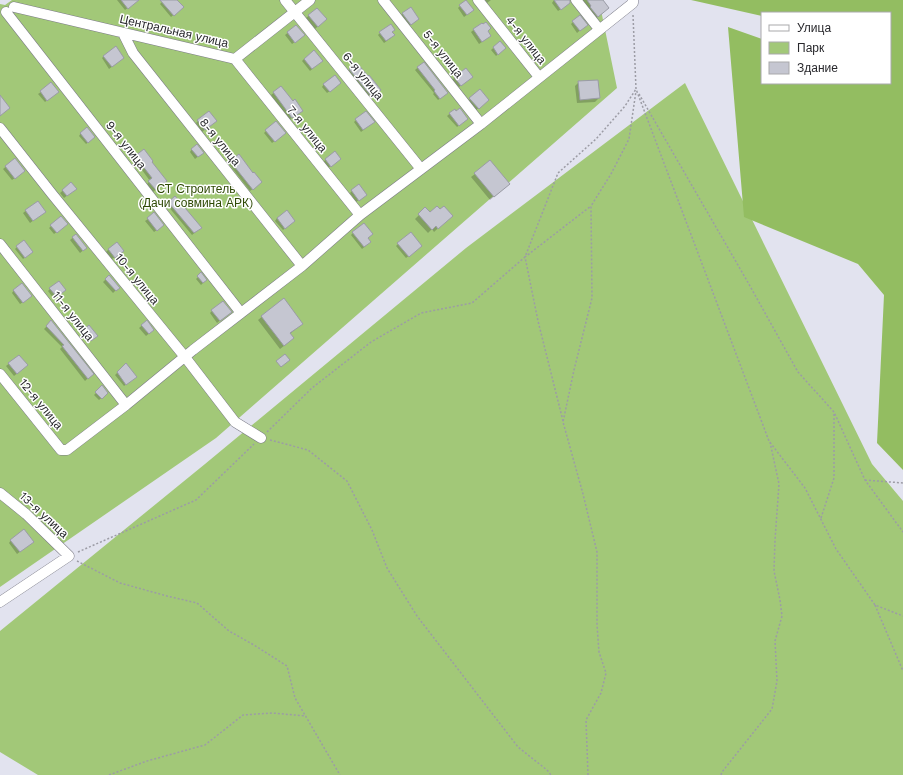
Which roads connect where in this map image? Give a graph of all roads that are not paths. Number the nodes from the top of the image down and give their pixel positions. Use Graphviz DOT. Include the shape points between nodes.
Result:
graph roads {
  1 [pos="285,0"];
  2 [pos="310,0"];
  3 [pos="383,0"];
  4 [pos="478,0"];
  5 [pos="576,0"];
  6 [pos="633,1"];
  7 [pos="9,9"];
  8 [pos="294,12"];
  9 [pos="599,29"];
  10 [pos="123,32"];
  11 [pos="235,59"];
  12 [pos="539,78"];
  13 [pos="482,124"];
  14 [pos="0,128"];
  15 [pos="421,168"];
  16 [pos="360,215"];
  17 [pos="0,244"];
  18 [pos="302,266"];
  19 [pos="241,313"];
  20 [pos="185,357"];
  21 [pos="0,374"];
  22 [pos="126,405"];
  23 [pos="261,438"];
  24 [pos="0,493"];
  25 [pos="0,602"];
  1 -- 8 [label="street, 6-я улица"];
  2 -- 8 [label="street, Центральная улица"];
  3 -- 13 [label="street, 5-я улица"];
  4 -- 12 [label="street, 4-я улица"];
  5 -- 9 [label="street"];
  6 -- 9 [label="street"];
  7 -- 10 [label="street, Центральная улица"];
  7 -- 19 [label="street, 9-я улица"];
  8 -- 11 [label="street, Центральная улица"];
  8 -- 15 [label="street, 6-я улица"];
  9 -- 12 [label="street"];
  10 -- 11 [label="street, Центральная улица"];
  10 -- 18 [label="street, 8-я улица" via="133,53"];
  11 -- 16 [label="street, 7-я улица"];
  12 -- 13 [label="street"];
  13 -- 15 [label="street"];
  14 -- 20 [label="street, 10-я улица"];
  15 -- 16 [label="street"];
  16 -- 18 [label="street"];
  17 -- 22 [label="street, 11-я улица"];
  18 -- 19 [label="street"];
  19 -- 20 [label="street"];
  20 -- 22 [label="street"];
  20 -- 23 [label="street, 10-я улица" via="235,422"];
  21 -- 22 [label="street, 12-я улица" via="61,450 67,450"];
  24 -- 25 [label="street, 13-я улица" via="26,514 69,556"];
}
